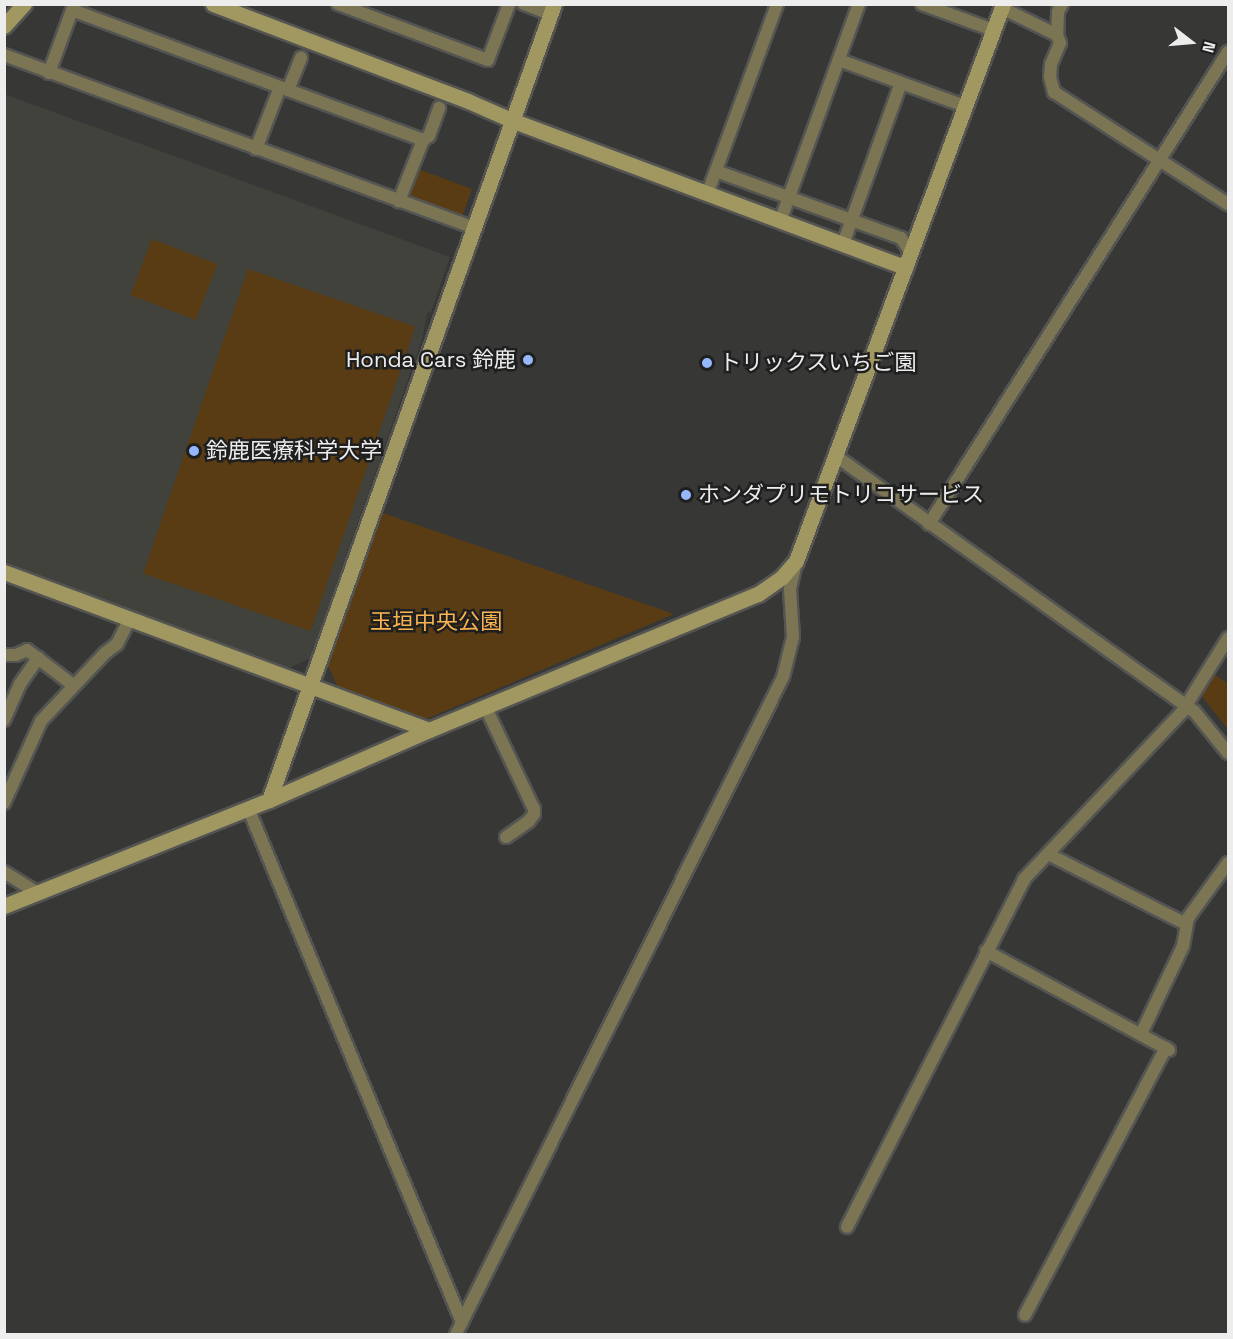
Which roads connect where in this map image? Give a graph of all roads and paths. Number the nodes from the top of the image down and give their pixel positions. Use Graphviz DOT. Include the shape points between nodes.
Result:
graph roads {
  1 [pos="24,4"];
  2 [pos="213,4"];
  3 [pos="338,4"];
  4 [pos="509,4"];
  5 [pos="524,4"];
  6 [pos="777,4"];
  7 [pos="859,4"];
  8 [pos="922,4"];
  9 [pos="1062,4"];
  10 [pos="1002,6"];
  11 [pos="235,8"];
  12 [pos="552,10"];
  13 [pos="4,26"];
  14 [pos="993,30"];
  15 [pos="1057,35"];
  16 [pos="1228,52"];
  17 [pos="4,55"];
  18 [pos="301,57"];
  19 [pos="839,60"];
  20 [pos="49,73"];
  21 [pos="901,83"];
  22 [pos="284,88"];
  23 [pos="965,106"];
  24 [pos="440,108"];
  25 [pos="511,120"];
  26 [pos="423,140"];
  27 [pos="256,149"];
  28 [pos="1159,160"];
  29 [pos="716,171"];
  30 [pos="708,192"];
  31 [pos="788,197"];
  32 [pos="399,201"];
  33 [pos="1228,204"];
  34 [pos="781,219"];
  35 [pos="852,221"];
  36 [pos="473,228"];
  37 [pos="843,244"];
  38 [pos="908,260"];
  39 [pos="836,456"];
  40 [pos="929,524"];
  41 [pos="796,561"];
  42 [pos="4,572"];
  43 [pos="130,619"];
  44 [pos="1228,638"];
  45 [pos="4,655"];
  46 [pos="38,658"];
  47 [pos="73,685"];
  48 [pos="311,686"];
  49 [pos="1185,705"];
  50 [pos="485,706"];
  51 [pos="4,720"];
  52 [pos="429,730"];
  53 [pos="1228,753"];
  54 [pos="269,800"];
  55 [pos="4,803"];
  56 [pos="248,808"];
  57 [pos="506,837"];
  58 [pos="1048,854"];
  59 [pos="1228,863"];
  60 [pos="4,872"];
  61 [pos="37,893"];
  62 [pos="4,906"];
  63 [pos="1186,924"];
  64 [pos="986,951"];
  65 [pos="1141,1034"];
  66 [pos="847,1227"];
  67 [pos="1026,1315"];
  68 [pos="462,1322"];
  69 [pos="456,1335"];
  1 -- 13 [label="street"];
  2 -- 11 [label="street"];
  3 -- 4 [label="street" via="488,60"];
  5 -- 12 [label="street"];
  6 -- 29 [label="street"];
  7 -- 19 [label="street"];
  8 -- 14 [label="street"];
  9 -- 15 [label="street"];
  10 -- 14 [label="street"];
  10 -- 15 [label="street"];
  11 -- 25 [label="street"];
  12 -- 25 [label="street"];
  14 -- 23 [label="street"];
  15 -- 28 [label="street" via="1060,42 1050,77 1054,92"];
  16 -- 28 [label="street"];
  17 -- 20 [label="street"];
  18 -- 22 [label="street"];
  19 -- 21 [label="street"];
  19 -- 31 [label="street"];
  20 -- 22 [label="street" via="72,10"];
  20 -- 27 [label="street"];
  21 -- 23 [label="street"];
  21 -- 35 [label="street"];
  22 -- 26 [label="street"];
  22 -- 27 [label="street"];
  23 -- 38 [label="street"];
  24 -- 26 [label="street" via="429,136"];
  25 -- 30 [label="street"];
  25 -- 36 [label="street"];
  26 -- 32 [label="street"];
  27 -- 32 [label="street"];
  28 -- 33 [label="street"];
  28 -- 40 [label="street"];
  29 -- 30 [label="street"];
  29 -- 31 [label="street"];
  30 -- 34 [label="street"];
  31 -- 34 [label="street"];
  31 -- 35 [label="street"];
  32 -- 36 [label="street"];
  34 -- 37 [label="street"];
  35 -- 37 [label="street"];
  35 -- 38 [label="street" via="901,238"];
  36 -- 48 [label="street"];
  37 -- 38 [label="street"];
  38 -- 39 [label="street"];
  39 -- 40 [label="street"];
  39 -- 41 [label="street"];
  40 -- 49 [label="street"];
  41 -- 50 [label="street" via="758,594"];
  41 -- 68 [label="street" via="790,589 793,637 783,677"];
  42 -- 43 [label="street"];
  43 -- 47 [label="street" via="117,644"];
  43 -- 48 [label="street"];
  44 -- 49 [label="street"];
  45 -- 46 [label="street" via="27,650"];
  46 -- 47 [label="street"];
  46 -- 51 [label="street" via="20,684"];
  47 -- 55 [label="street" via="41,721"];
  48 -- 52 [label="street"];
  48 -- 54 [label="street"];
  49 -- 53 [label="street"];
  49 -- 58 [label="street"];
  50 -- 52 [label="street"];
  50 -- 57 [label="street" via="534,809 529,821"];
  52 -- 54 [label="street"];
  54 -- 56 [label="street"];
  56 -- 61 [label="street"];
  56 -- 68 [label="street"];
  58 -- 63 [label="street"];
  58 -- 64 [label="street" via="1024,879"];
  59 -- 63 [label="street"];
  60 -- 61 [label="street"];
  61 -- 62 [label="street"];
  63 -- 65 [label="street" via="1183,946"];
  64 -- 65 [label="street"];
  64 -- 66 [label="street"];
  65 -- 67 [label="street" via="1168,1049"];
  68 -- 69 [label="street"];
}
